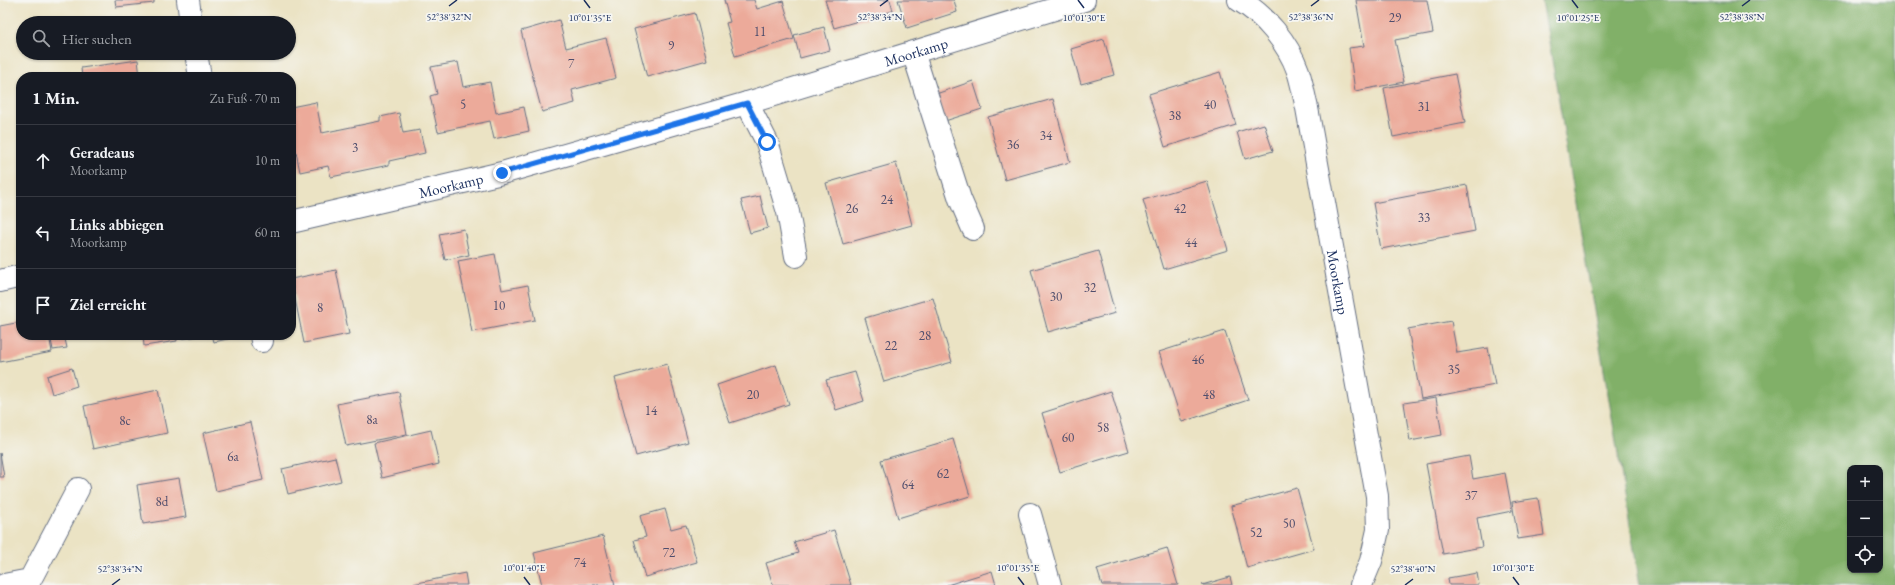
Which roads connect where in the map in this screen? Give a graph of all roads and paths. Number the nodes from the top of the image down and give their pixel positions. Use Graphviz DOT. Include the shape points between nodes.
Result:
graph roads {
  1 [pos="188,0"];
  2 [pos="1084,0"];
  3 [pos="1241,1"];
  4 [pos="1046,5"];
  5 [pos="190,16"];
  6 [pos="913,52"];
  7 [pos="197,60"];
  8 [pos="199,72"];
  9 [pos="747,103"];
  10 [pos="296,221"];
  11 [pos="973,229"];
  12 [pos="796,256"];
  13 [pos="16,277"];
  14 [pos="0,281"];
  15 [pos="78,489"];
  16 [pos="1030,514"];
  17 [pos="4,585"];
  18 [pos="1050,585"];
  19 [pos="1361,585"];
  1 -- 5 [label="street"];
  2 -- 4 [label="street, Moorkamp"];
  3 -- 19 [label="street, Moorkamp" via="1268,23 1287,49 1298,71 1307,108 1377,496 1378,530 1371,561"];
  4 -- 6 [label="street, Moorkamp"];
  6 -- 9 [label="street, Moorkamp"];
  6 -- 11 [label="street" via="960,199"];
  7 -- 8 [label="street"];
  9 -- 10 [label="street, Moorkamp" via="502,173"];
  9 -- 12 [label="street" via="767,142 788,212"];
  13 -- 14 [label="street"];
  15 -- 17 [label="street" via="30,580"];
  16 -- 18 [label="street"];
}
